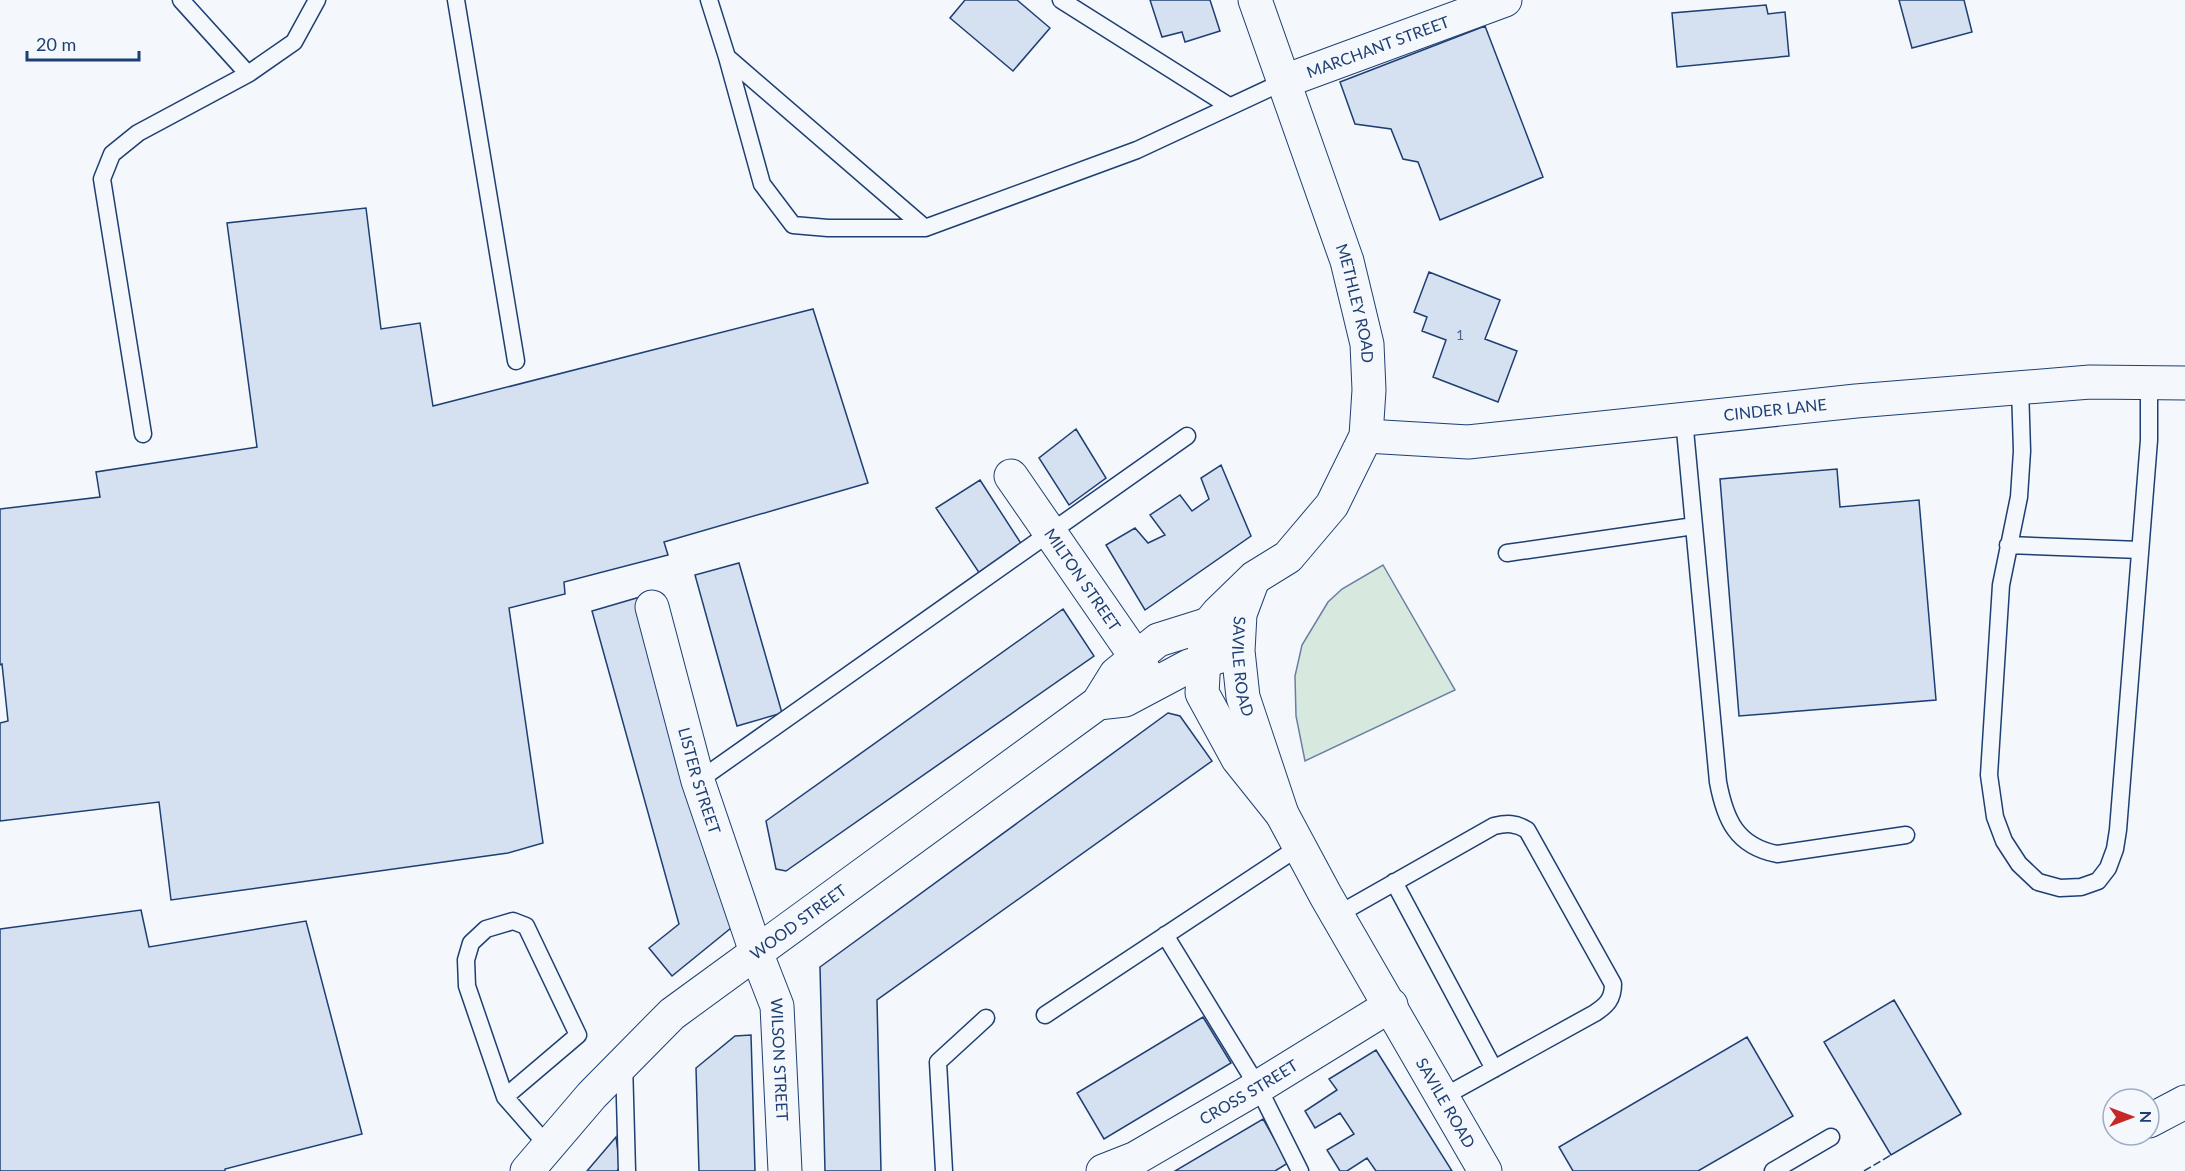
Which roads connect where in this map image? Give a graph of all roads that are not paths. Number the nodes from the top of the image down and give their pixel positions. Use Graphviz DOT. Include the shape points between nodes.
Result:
graph roads {
  1 [pos="181,0"];
  2 [pos="317,0"];
  3 [pos="456,0"];
  4 [pos="708,0"];
  5 [pos="1060,0"];
  6 [pos="1254,0"];
  7 [pos="1505,0"];
  8 [pos="727,57"];
  9 [pos="248,74"];
  10 [pos="1285,81"];
  11 [pos="1229,106"];
  12 [pos="925,228"];
  13 [pos="516,361"];
  14 [pos="2149,382"];
  15 [pos="2185,383"];
  16 [pos="2020,387"];
  17 [pos="1684,419"];
  18 [pos="143,434"];
  19 [pos="1187,436"];
  20 [pos="1366,436"];
  21 [pos="1011,476"];
  22 [pos="1694,526"];
  23 [pos="1050,533"];
  24 [pos="2008,545"];
  25 [pos="2140,550"];
  26 [pos="1507,553"];
  27 [pos="1254,578"];
  28 [pos="652,607"];
  29 [pos="1229,635"];
  30 [pos="1136,657"];
  31 [pos="1203,662"];
  32 [pos="1153,685"];
  33 [pos="1098,703"];
  34 [pos="698,781"];
  35 [pos="1282,814"];
  36 [pos="1906,835"];
  37 [pos="1299,847"];
  38 [pos="1394,882"];
  39 [pos="1337,915"];
  40 [pos="1165,934"];
  41 [pos="756,952"];
  42 [pos="1391,1005"];
  43 [pos="1046,1014"];
  44 [pos="986,1018"];
  45 [pos="624,1063"];
  46 [pos="1494,1069"];
  47 [pos="1258,1088"];
  48 [pos="505,1097"];
  49 [pos="1443,1097"];
  50 [pos="2185,1102"];
  51 [pos="2161,1115"];
  52 [pos="1831,1137"];
  53 [pos="548,1146"];
  54 [pos="527,1171"];
  55 [pos="627,1171"];
  56 [pos="785,1171"];
  57 [pos="944,1171"];
  58 [pos="1103,1171"];
  59 [pos="1300,1171"];
  60 [pos="1485,1171"];
  61 [pos="1773,1171"];
  1 -- 9 [label="lane"];
  2 -- 9 [label="lane" via="294,42"];
  3 -- 13 [label="lane"];
  4 -- 8 [label="lane"];
  5 -- 11 [label="lane"];
  6 -- 10 [label="street, METHLEY ROAD"];
  7 -- 10 [label="street, MARCHANT STREET"];
  8 -- 12 [label="lane"];
  8 -- 12 [label="lane" via="762,184 793,225"];
  9 -- 18 [label="lane" via="138,133 112,154 102,179"];
  10 -- 11 [label="lane"];
  10 -- 20 [label="street, METHLEY ROAD" via="1347,261 1367,344"];
  11 -- 12 [label="lane" via="1137,150"];
  14 -- 15 [label="street, CINDER LANE"];
  14 -- 16 [label="street, CINDER LANE"];
  14 -- 25 [label="lane" via="2149,440"];
  16 -- 17 [label="street, CINDER LANE"];
  16 -- 24 [label="lane" via="2019,497"];
  17 -- 20 [label="street, CINDER LANE" via="1468,442"];
  17 -- 22 [label="lane"];
  19 -- 23 [label="lane"];
  20 -- 27 [label="street, METHLEY ROAD" via="1332,505 1288,557"];
  21 -- 23 [label="street, MILTON STREET"];
  22 -- 26 [label="lane"];
  22 -- 36 [label="lane" via="1718,782 1730,822 1749,843 1776,854"];
  23 -- 30 [label="street, MILTON STREET"];
  23 -- 34 [label="lane"];
  24 -- 25 [label="lane"];
  24 -- 25 [label="lane" via="2001,585 1989,775 1995,817 2019,864 2038,882 2060,888 2082,887 2098,881 2115,849"];
  27 -- 29 [label="street, SAVILE ROAD"];
  28 -- 34 [label="street, LISTER STREET"];
  29 -- 30 [label="street, WOOD STREET" via="1158,640"];
  29 -- 31 [label="street, SAVILE ROAD"];
  29 -- 35 [label="street, SAVILE ROAD" via="1243,697"];
  30 -- 32 [label="street, MILTON STREET"];
  30 -- 33 [label="street, WOOD STREET" via="1116,674"];
  31 -- 32 [label="street, WOOD STREET"];
  31 -- 35 [label="street, SAVILE ROAD" via="1202,693 1238,759"];
  32 -- 33 [label="street, WOOD STREET" via="1125,700"];
  33 -- 41 [label="street, WOOD STREET"];
  34 -- 41 [label="street, LISTER STREET"];
  35 -- 37 [label="street, SAVILE ROAD"];
  37 -- 39 [label="street, SAVILE ROAD"];
  37 -- 40 [label="lane"];
  38 -- 39 [label="lane"];
  38 -- 46 [label="lane"];
  38 -- 46 [label="lane" via="1494,826 1519,825 1527,830 1613,984 1613,995 1607,1004"];
  39 -- 42 [label="street, SAVILE ROAD"];
  40 -- 43 [label="lane"];
  40 -- 47 [label="lane"];
  41 -- 45 [label="street, WOOD STREET" via="672,1014"];
  41 -- 56 [label="street, WILSON STREET" via="777,1006"];
  42 -- 47 [label="street, CROSS STREET"];
  42 -- 49 [label="street, SAVILE ROAD"];
  44 -- 57 [label="lane" via="938,1062"];
  45 -- 53 [label="street, WOOD STREET"];
  45 -- 55 [label="lane"];
  46 -- 49 [label="lane"];
  47 -- 58 [label="street, CROSS STREET" via="1136,1158"];
  47 -- 59 [label="lane"];
  48 -- 48 [label="lane" via="468,986 466,960 471,943 486,929 513,921 526,926 578,1035"];
  48 -- 53 [label="lane"];
  49 -- 60 [label="street, SAVILE ROAD"];
  50 -- 51 [label="street"];
  52 -- 61 [label="lane"];
  53 -- 54 [label="street, WOOD STREET"];
}
